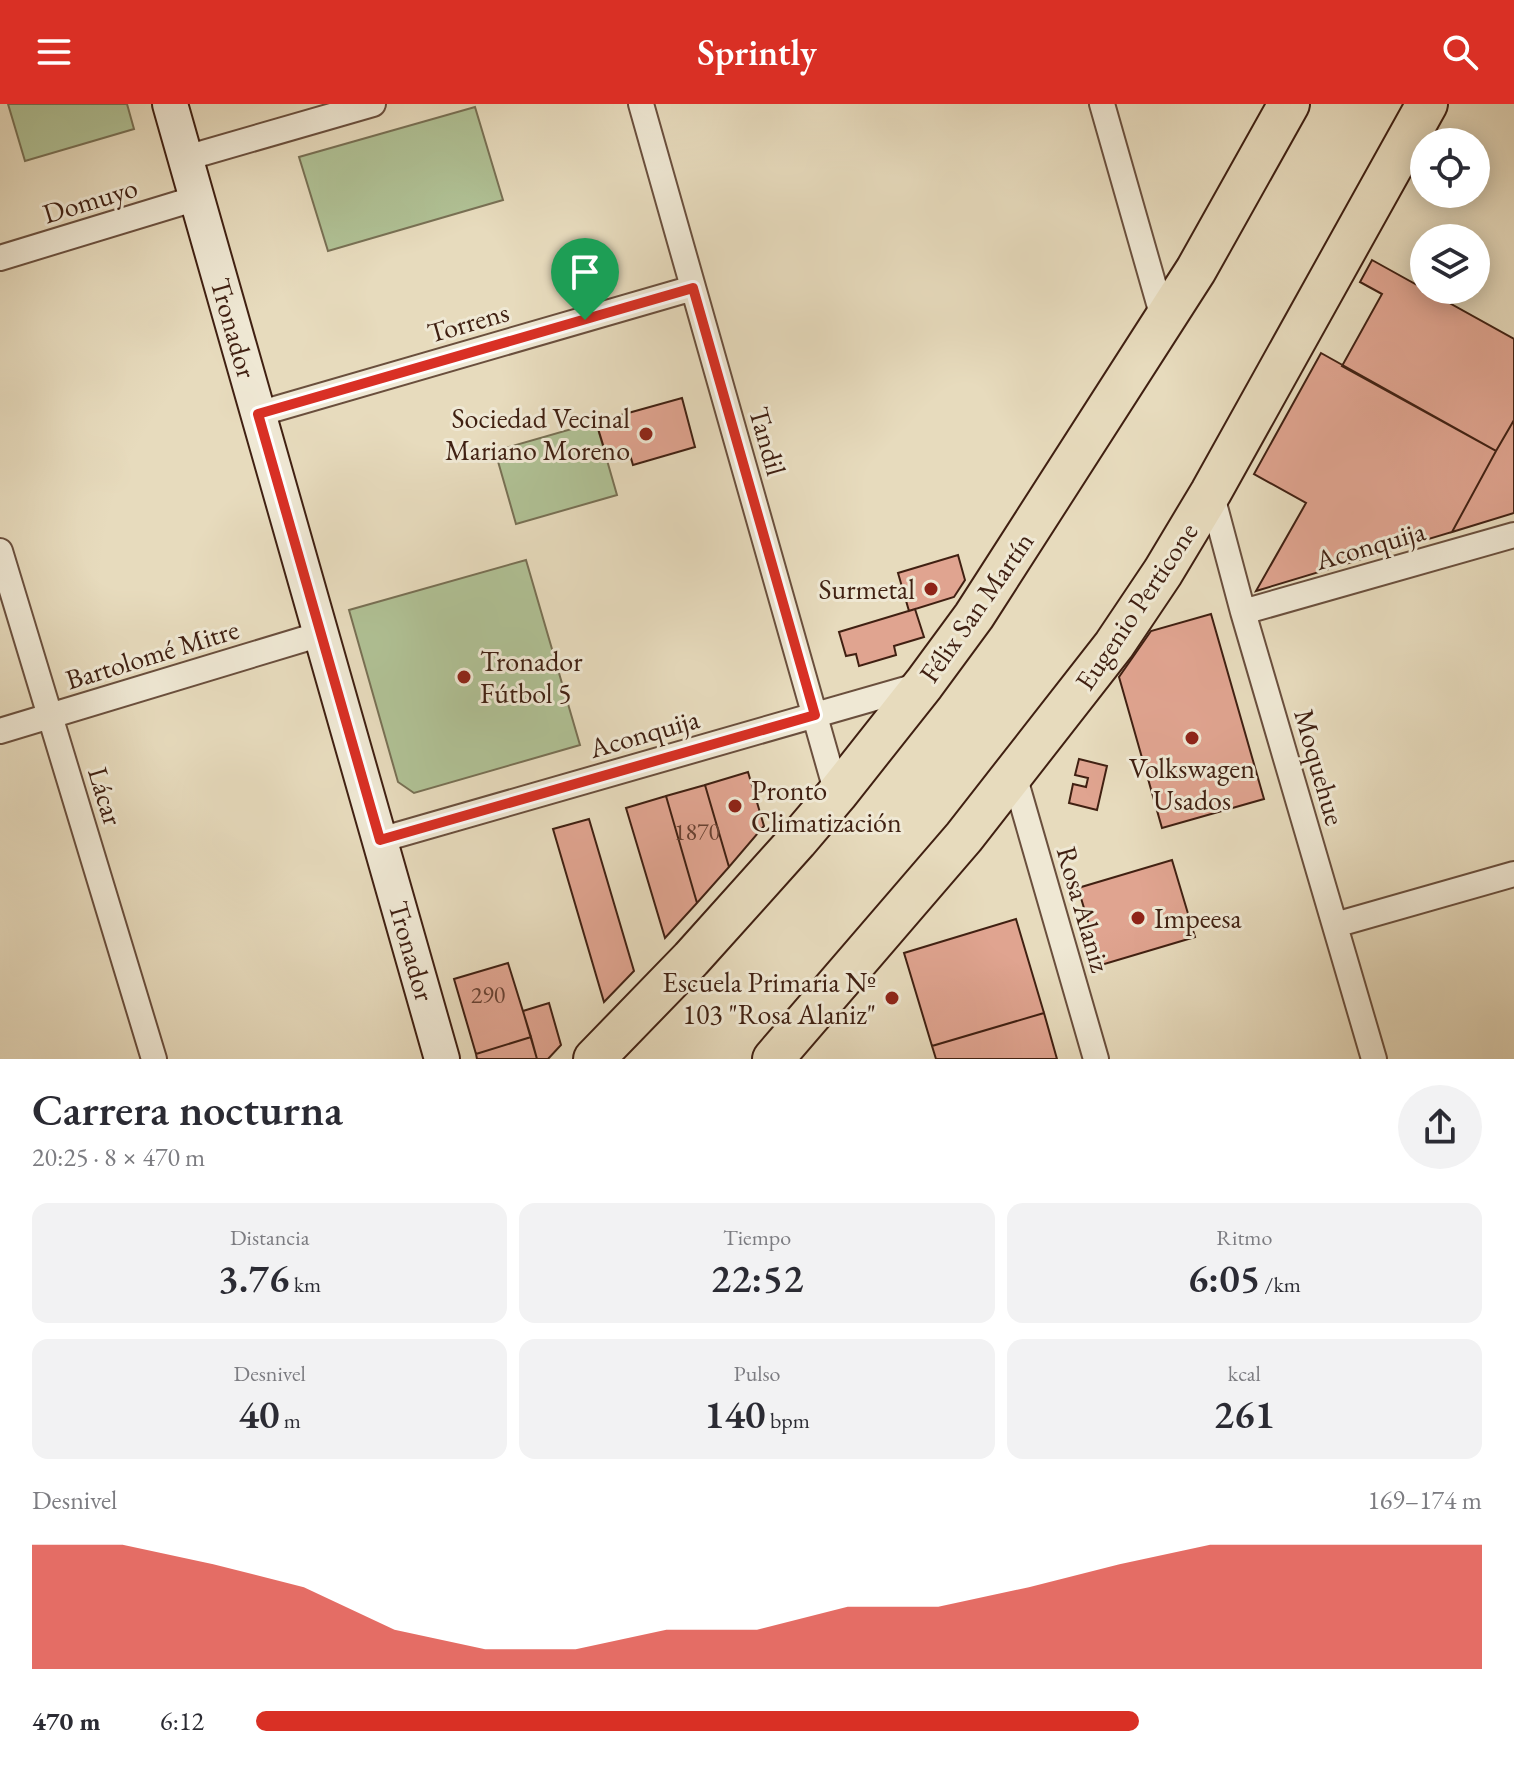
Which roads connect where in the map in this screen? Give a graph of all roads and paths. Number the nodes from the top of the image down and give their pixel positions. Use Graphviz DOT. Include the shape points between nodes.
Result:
graph roads {
  1 [pos="170,104"];
  2 [pos="373,104"];
  3 [pos="641,104"];
  4 [pos="1102,104"];
  5 [pos="1289,104"];
  6 [pos="1427,104"];
  7 [pos="186,158"];
  8 [pos="197,198"];
  9 [pos="0,258"];
  10 [pos="693,288"];
  11 [pos="1164,321"];
  12 [pos="258,414"];
  13 [pos="1211,492"];
  14 [pos="1514,535"];
  15 [pos="0,551"];
  16 [pos="1243,612"];
  17 [pos="321,634"];
  18 [pos="924,684"];
  19 [pos="815,715"];
  20 [pos="50,716"];
  21 [pos="0,731"];
  22 [pos="1014,775"];
  23 [pos="837,794"];
  24 [pos="380,840"];
  25 [pos="1514,874"];
  26 [pos="1335,925"];
  27 [pos="154,1059"];
  28 [pos="442,1059"];
  29 [pos="594,1059"];
  30 [pos="773,1059"];
  31 [pos="1096,1059"];
  32 [pos="1374,1059"];
  1 -- 7 [label="main road, Tronador"];
  2 -- 7 [label="street"];
  3 -- 10 [label="street, Tandil"];
  4 -- 11 [label="street"];
  5 -- 11 [label="highway, Félix San Martín"];
  6 -- 13 [label="highway, Eugenio Perticone"];
  7 -- 8 [label="main road, Tronador"];
  8 -- 9 [label="street, Domuyo"];
  8 -- 12 [label="main road, Tronador"];
  10 -- 12 [label="street, Torrens"];
  10 -- 19 [label="street, Tandil"];
  11 -- 18 [label="highway, Félix San Martín" via="1001,575"];
  12 -- 17 [label="main road, Tronador"];
  13 -- 16 [label="street, Moquehue"];
  13 -- 22 [label="highway, Eugenio Perticone" via="1114,645"];
  14 -- 16 [label="street, Aconquija"];
  15 -- 20 [label="street, Lácar"];
  16 -- 26 [label="street, Moquehue"];
  17 -- 20 [label="street, Bartolomé Mitre"];
  17 -- 24 [label="main road, Tronador"];
  18 -- 19 [label="street, Aconquija"];
  18 -- 23 [label="highway, Félix San Martín"];
  19 -- 23 [label="street, Tandil"];
  19 -- 24 [label="street, Aconquija"];
  20 -- 21 [label="street, Bartolomé Mitre"];
  20 -- 27 [label="street, Lácar"];
  22 -- 30 [label="highway, Eugenio Perticone"];
  22 -- 31 [label="street, Rosa Alaniz"];
  23 -- 29 [label="highway, Félix San Martín" via="710,939"];
  24 -- 28 [label="main road, Tronador"];
  25 -- 26 [label="street"];
  26 -- 32 [label="street, Moquehue"];
}
